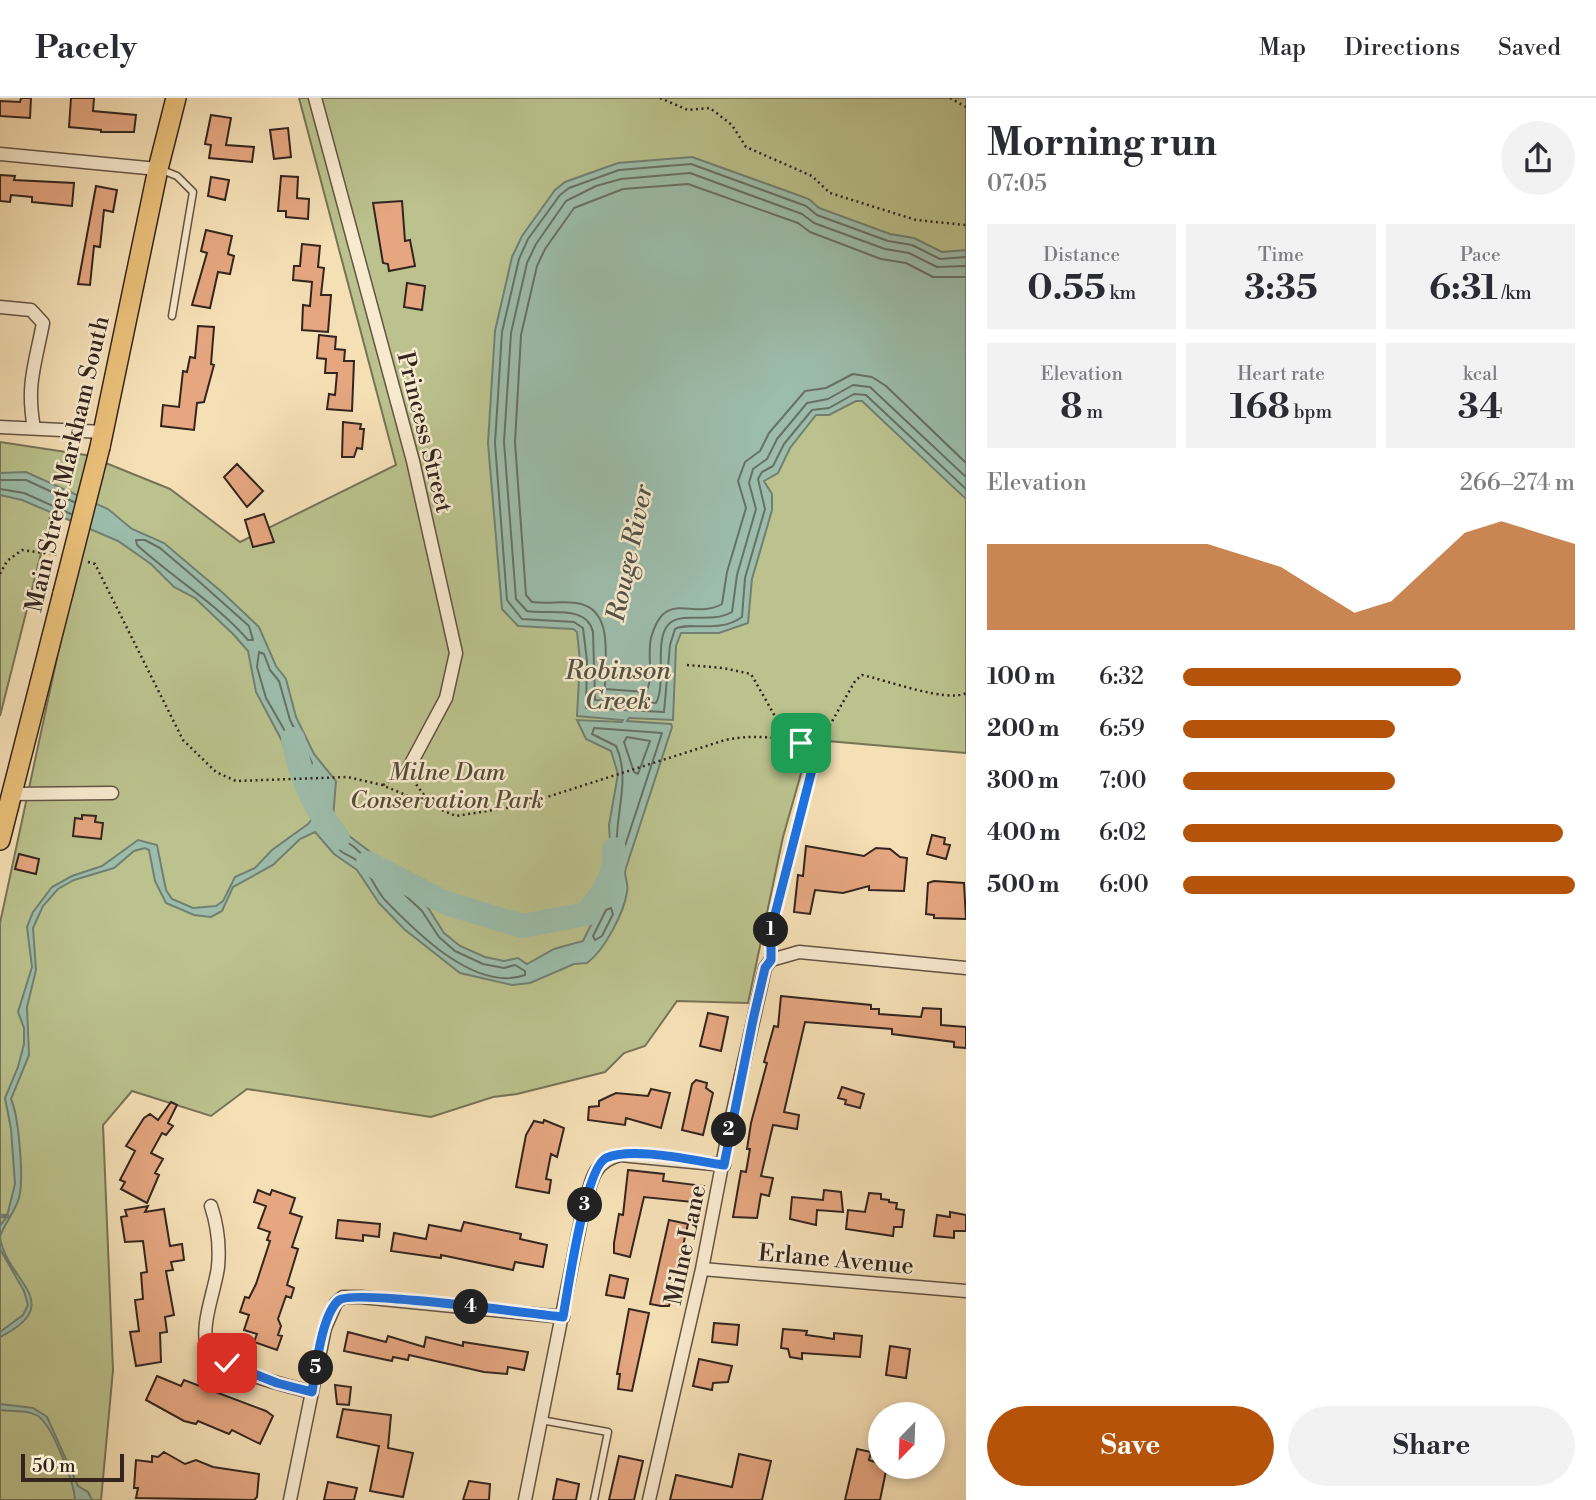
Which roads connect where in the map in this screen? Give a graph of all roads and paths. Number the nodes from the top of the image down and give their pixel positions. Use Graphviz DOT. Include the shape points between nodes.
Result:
graph roads {
  1 [pos="176,98"];
  2 [pos="315,98"];
  3 [pos="660,98"];
  4 [pos="950,98"];
  5 [pos="966,107"];
  6 [pos="0,154"];
  7 [pos="158,169"];
  8 [pos="966,225"];
  9 [pos="0,307"];
  10 [pos="172,316"];
  11 [pos="0,427"];
  12 [pos="34,428"];
  13 [pos="102,439"];
  14 [pos="69,558"];
  15 [pos="82,561"];
  16 [pos="0,574"];
  17 [pos="687,665"];
  18 [pos="966,693"];
  19 [pos="818,746"];
  20 [pos="407,771"];
  21 [pos="382,785"];
  22 [pos="8,786"];
  23 [pos="112,793"];
  24 [pos="434,808"];
  25 [pos="0,840"];
  26 [pos="771,960"];
  27 [pos="966,968"];
  28 [pos="724,1165"];
  29 [pos="211,1206"];
  30 [pos="702,1269"];
  31 [pos="966,1291"];
  32 [pos="563,1317"];
  33 [pos="312,1392"];
  34 [pos="541,1420"];
  35 [pos="289,1500"];
  36 [pos="525,1500"];
  37 [pos="594,1500"];
  38 [pos="649,1500"];
  1 -- 7 [label="main road, Main Street Markham South"];
  2 -- 20 [label="street, Princess Street" via="413,461 456,653 446,698"];
  3 -- 8 [label="path" via="688,110 710,108 732,125 746,147 812,176 830,193 916,220"];
  4 -- 5 [label="path"];
  6 -- 7 [label="street"];
  7 -- 10 [label="lane" via="177,176 193,192"];
  7 -- 13 [label="main road, Main Street Markham South"];
  9 -- 12 [label="street" via="31,310 43,323 29,381"];
  11 -- 12 [label="street"];
  12 -- 13 [label="street"];
  13 -- 22 [label="main road, Main Street Markham South, bridge"];
  14 -- 16 [label="path" via="22,550 7,561"];
  15 -- 21 [label="path" via="96,564 183,740 216,772 236,781 348,777"];
  17 -- 19 [label="path" via="751,674 776,718 811,731"];
  18 -- 19 [label="path" via="939,695 862,675"];
  19 -- 24 [label="path" via="749,735 519,806 456,816"];
  19 -- 26 [label="path" via="771,930"];
  20 -- 21 [label="path"];
  20 -- 24 [label="path"];
  21 -- 24 [label="path"];
  22 -- 23 [label="street"];
  22 -- 25 [label="main road, Main Street Markham South"];
  26 -- 27 [label="street" via="799,952"];
  26 -- 28 [label="street, Milne Lane" via="753,1020"];
  28 -- 30 [label="street, Milne Lane"];
  28 -- 32 [label="street" via="647,1155 604,1159 596,1168 582,1214"];
  29 -- 33 [label="street" via="219,1230 208,1350 239,1368"];
  30 -- 31 [label="street, Erlane Avenue"];
  30 -- 38 [label="street, Milne Lane"];
  32 -- 33 [label="street" via="343,1297 335,1303 325,1328"];
  32 -- 34 [label="street"];
  33 -- 35 [label="street"];
  34 -- 36 [label="street"];
  34 -- 37 [label="lane" via="608,1432"];
}
